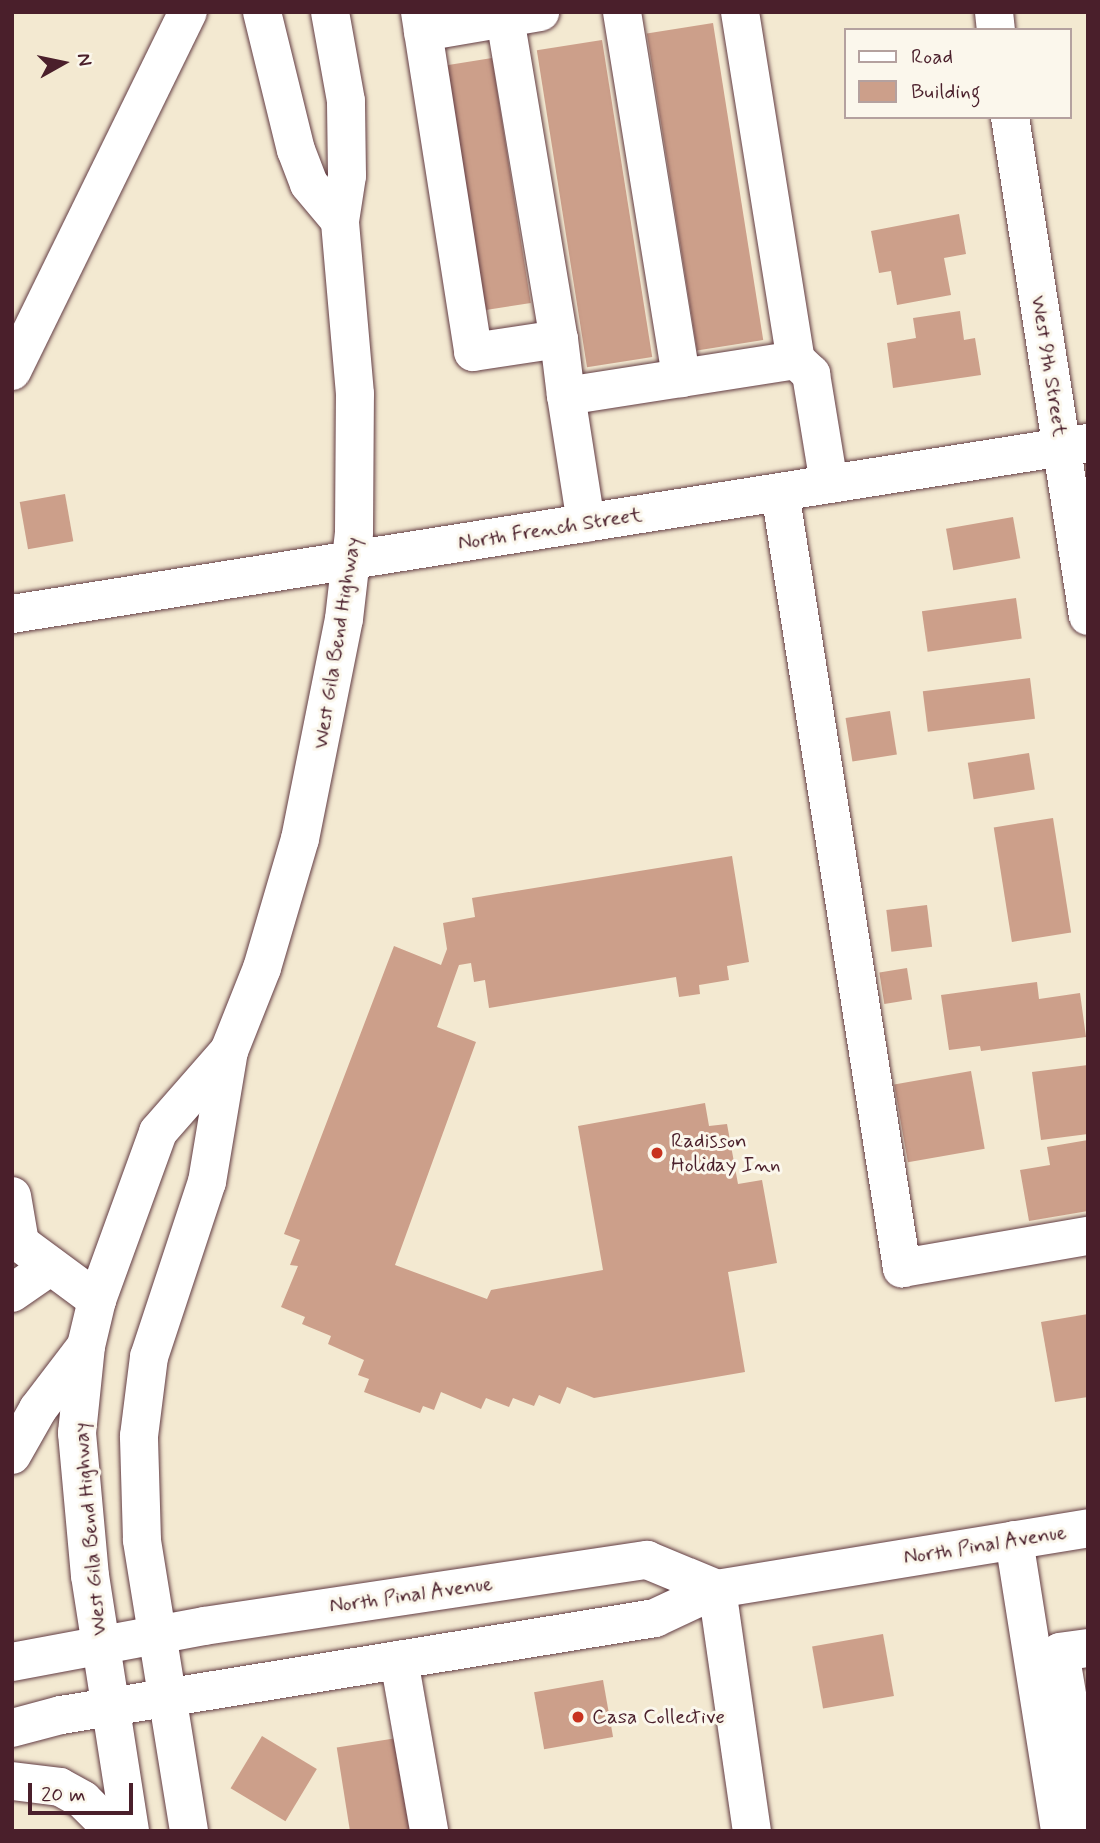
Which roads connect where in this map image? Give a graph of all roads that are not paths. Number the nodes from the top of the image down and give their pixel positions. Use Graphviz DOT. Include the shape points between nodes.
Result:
graph roads {
  1 [pos="188,12"];
  2 [pos="262,12"];
  3 [pos="330,12"];
  4 [pos="622,12"];
  5 [pos="740,12"];
  6 [pos="516,14"];
  7 [pos="422,22"];
  8 [pos="1010,119"];
  9 [pos="340,221"];
  10 [pos="559,340"];
  11 [pos="796,360"];
  12 [pos="12,371"];
  13 [pos="681,378"];
  14 [pos="566,396"];
  15 [pos="1074,445"];
  16 [pos="829,484"];
  17 [pos="780,492"];
  18 [pos="586,523"];
  19 [pos="352,560"];
  20 [pos="12,614"];
  21 [pos="1088,616"];
  22 [pos="229,1051"];
  23 [pos="12,1196"];
  24 [pos="1088,1237"];
  25 [pos="51,1266"];
  26 [pos="12,1293"];
  27 [pos="97,1300"];
  28 [pos="86,1346"];
  29 [pos="12,1455"];
  30 [pos="1088,1528"];
  31 [pos="1014,1540"];
  32 [pos="717,1589"];
  33 [pos="158,1634"];
  34 [pos="100,1643"];
  35 [pos="1088,1648"];
  36 [pos="399,1660"];
  37 [pos="12,1662"];
  38 [pos="168,1700"];
  39 [pos="109,1708"];
  40 [pos="12,1728"];
  41 [pos="12,1781"];
  42 [pos="1088,1820"];
  43 [pos="743,1829"];
  44 [pos="114,1831"];
  45 [pos="130,1831"];
  46 [pos="189,1831"];
  47 [pos="429,1831"];
  48 [pos="1060,1831"];
  1 -- 12 [label="main road"];
  2 -- 9 [label="main road" via="296,150 309,184"];
  3 -- 9 [label="main road, West Gila Bend Highway" via="341,59 348,136"];
  4 -- 13 [label="main road"];
  5 -- 11 [label="main road"];
  6 -- 7 [label="main road"];
  6 -- 10 [label="main road"];
  7 -- 10 [label="main road" via="473,352"];
  8 -- 15 [label="main road, West 9th Street"];
  9 -- 19 [label="main road, West Gila Bend Highway" via="355,394"];
  10 -- 14 [label="main road"];
  11 -- 13 [label="main road"];
  11 -- 16 [label="main road" via="811,374"];
  13 -- 14 [label="main road"];
  14 -- 18 [label="main road"];
  15 -- 16 [label="main road, North French Street"];
  15 -- 21 [label="main road, West 9th Street"];
  16 -- 17 [label="main road, North French Street"];
  17 -- 18 [label="main road, North French Street"];
  17 -- 24 [label="main road" via="902,1268"];
  18 -- 19 [label="main road, North French Street"];
  19 -- 20 [label="main road, North French Street"];
  19 -- 22 [label="main road, West Gila Bend Highway" via="334,683 300,839 262,968"];
  22 -- 27 [label="main road, West Gila Bend Highway" via="158,1132"];
  22 -- 33 [label="main road, West Gila Bend Highway" via="207,1182 149,1357 139,1436 142,1540"];
  23 -- 25 [label="main road" via="20,1242"];
  25 -- 26 [label="main road"];
  25 -- 27 [label="main road"];
  27 -- 28 [label="main road, West Gila Bend Highway"];
  28 -- 29 [label="main road" via="38,1409"];
  28 -- 34 [label="main road, West Gila Bend Highway" via="77,1433"];
  30 -- 31 [label="main road, North Pinal Avenue"];
  31 -- 32 [label="main road, North Pinal Avenue"];
  31 -- 48 [label="main road"];
  32 -- 33 [label="main road, North Pinal Avenue" via="647,1560"];
  32 -- 36 [label="main road, North Pinal Avenue" via="655,1618"];
  32 -- 43 [label="main road"];
  33 -- 34 [label="main road, North Pinal Avenue"];
  33 -- 38 [label="main road, West Gila Bend Highway"];
  34 -- 37 [label="main road, North Pinal Avenue"];
  34 -- 39 [label="main road, West Gila Bend Highway"];
  35 -- 42 [label="main road" via="1060,1652"];
  36 -- 38 [label="main road, North Pinal Avenue"];
  36 -- 47 [label="main road"];
  38 -- 39 [label="main road, North Pinal Avenue"];
  38 -- 46 [label="main road, West Gila Bend Highway"];
  39 -- 40 [label="main road, North Pinal Avenue"];
  39 -- 45 [label="main road, West Gila Bend Highway"];
  41 -- 44 [label="main road" via="60,1787 83,1800"];
}
